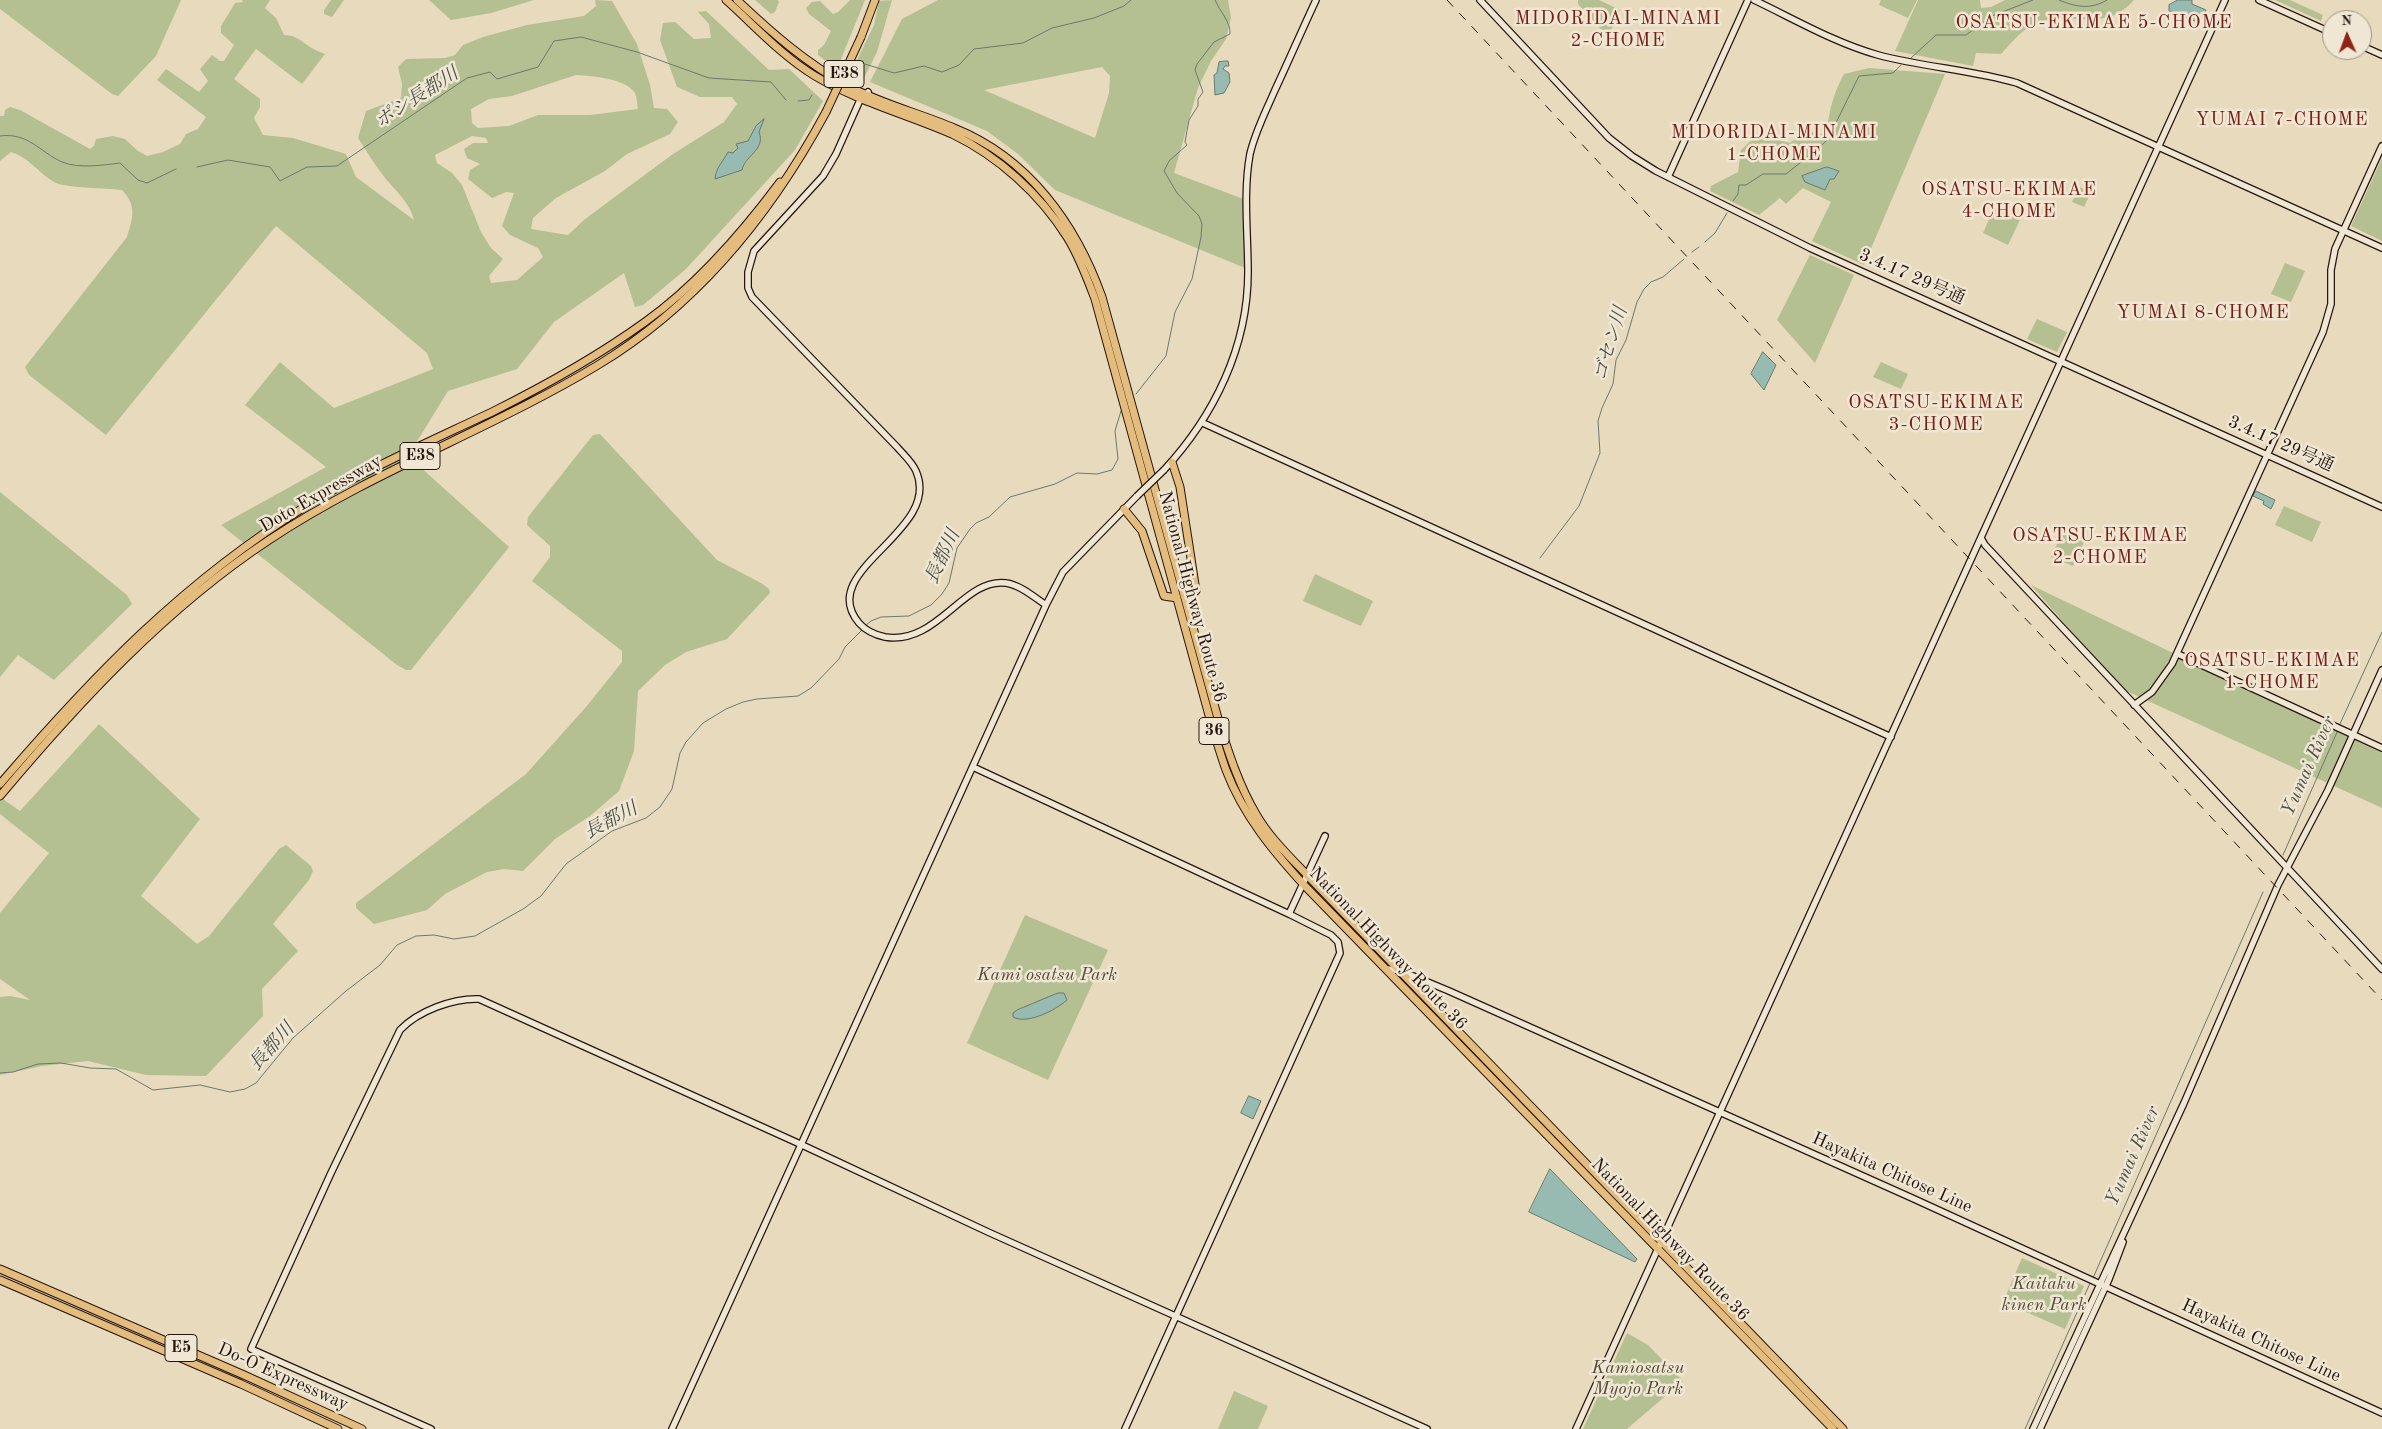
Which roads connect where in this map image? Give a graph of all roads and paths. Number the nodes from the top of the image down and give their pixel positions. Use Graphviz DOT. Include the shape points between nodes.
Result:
graph roads {
  1 [pos="726,0"];
  2 [pos="737,0"];
  3 [pos="875,0"];
  4 [pos="1316,0"];
  5 [pos="1480,0"];
  6 [pos="1748,0"];
  7 [pos="1754,0"];
  8 [pos="2225,0"];
  9 [pos="2260,0"];
  10 [pos="2322,28"];
  11 [pos="864,95"];
  12 [pos="826,112"];
  13 [pos="2382,146"];
  14 [pos="2159,147"];
  15 [pos="1668,177"];
  16 [pos="2344,230"];
  17 [pos="2382,248"];
  18 [pos="2061,361"];
  19 [pos="1202,423"];
  20 [pos="2266,454"];
  21 [pos="1172,462"];
  22 [pos="2382,507"];
  23 [pos="1124,509"];
  24 [pos="1980,538"];
  25 [pos="1181,598"];
  26 [pos="1046,605"];
  27 [pos="2180,655"];
  28 [pos="2382,670"];
  29 [pos="2134,705"];
  30 [pos="2352,734"];
  31 [pos="1891,737"];
  32 [pos="2382,748"];
  33 [pos="973,768"];
  34 [pos="0,784"];
  35 [pos="0,796"];
  36 [pos="1325,836"];
  37 [pos="2287,867"];
  38 [pos="1308,876"];
  39 [pos="1304,885"];
  40 [pos="1289,914"];
  41 [pos="1387,969"];
  42 [pos="2382,969"];
  43 [pos="1401,971"];
  44 [pos="1720,1112"];
  45 [pos="800,1144"];
  46 [pos="1662,1241"];
  47 [pos="1658,1249"];
  48 [pos="0,1269"];
  49 [pos="0,1280"];
  50 [pos="2096,1283"];
  51 [pos="1175,1317"];
  52 [pos="2382,1413"];
  53 [pos="338,1429"];
  54 [pos="362,1429"];
  55 [pos="431,1429"];
  56 [pos="672,1429"];
  57 [pos="1125,1429"];
  58 [pos="1427,1429"];
  59 [pos="1576,1429"];
  60 [pos="1834,1429"];
  61 [pos="1843,1429"];
  62 [pos="2033,1429"];
  63 [pos="2040,1429"];
  1 -- 11 [label="highway, National Highway Route 36 / 36" via="788,57 814,76"];
  2 -- 11 [label="highway, National Highway Route 36 / 36" via="816,68"];
  3 -- 12 [label="highway, Doto Expressway / E38, bridge"];
  4 -- 19 [label="street" via="1253,144 1248,176 1248,279 1244,314 1239,340 1223,385"];
  5 -- 15 [label="street, 3.4.17 29号通" via="1609,138 1639,161"];
  6 -- 15 [label="street"];
  7 -- 14 [label="street" via="1861,49 1897,60 2000,78 2017,84"];
  8 -- 14 [label="street"];
  9 -- 10 [label="street"];
  11 -- 25 [label="highway, National Highway Route 36 / 36" via="985,153 1016,177 1045,206 1068,238 1095,299"];
  11 -- 26 [label="street" via="823,176 754,251 748,272 748,288 752,297 912,463 916,472 919,497 916,507 900,532 855,580 850,593 851,608 865,630 892,638 910,636 935,622 973,593 994,583 1016,586"];
  12 -- 34 [label="highway, Doto Expressway / E38" via="785,175 734,239 707,268 647,321 544,385 357,477 262,534 192,586 154,620 91,682"];
  12 -- 35 [label="highway, Doto Expressway / E38" via="770,205 740,244 684,302 600,364 549,393 362,485 260,546 152,634 105,680"];
  13 -- 16 [label="street"];
  14 -- 16 [label="street"];
  14 -- 18 [label="street"];
  15 -- 18 [label="street, 3.4.17 29号通" via="1810,248"];
  16 -- 17 [label="street"];
  16 -- 20 [label="street" via="2332,262 2327,322"];
  18 -- 20 [label="street, 3.4.17 29号通"];
  18 -- 24 [label="street"];
  19 -- 21 [label="street"];
  19 -- 31 [label="street"];
  20 -- 22 [label="street, 3.4.17 29号通"];
  20 -- 29 [label="street" via="2172,664 2152,692"];
  21 -- 23 [label="street, bridge"];
  21 -- 25 [label="highway" via="1180,487 1196,591"];
  23 -- 25 [label="highway" via="1142,531 1164,596"];
  23 -- 26 [label="street" via="1063,572"];
  24 -- 29 [label="street"];
  24 -- 31 [label="street"];
  25 -- 38 [label="highway, National Highway Route 36 / 36" via="1233,768 1257,815"];
  25 -- 39 [label="highway, National Highway Route 36 / 36" via="1227,772 1263,837"];
  26 -- 33 [label="street"];
  27 -- 30 [label="street"];
  28 -- 30 [label="street"];
  29 -- 37 [label="street"];
  30 -- 32 [label="street"];
  30 -- 37 [label="street" via="2328,790"];
  31 -- 44 [label="street"];
  33 -- 40 [label="street"];
  33 -- 45 [label="street"];
  36 -- 38 [label="street"];
  37 -- 42 [label="street"];
  37 -- 50 [label="street" via="2125,1232 2119,1255"];
  38 -- 39 [label="street"];
  38 -- 43 [label="highway, National Highway Route 36 / 36"];
  39 -- 40 [label="street"];
  39 -- 41 [label="highway, National Highway Route 36 / 36"];
  40 -- 51 [label="street" via="1331,935 1338,942 1340,953"];
  41 -- 43 [label="street, Hayakita Chitose Line"];
  41 -- 47 [label="highway, National Highway Route 36 / 36"];
  43 -- 44 [label="street, Hayakita Chitose Line"];
  43 -- 46 [label="highway, National Highway Route 36 / 36"];
  44 -- 46 [label="street"];
  44 -- 50 [label="street, Hayakita Chitose Line"];
  45 -- 51 [label="street"];
  45 -- 55 [label="street" via="479,999 462,999 406,1023 389,1051 251,1350"];
  45 -- 56 [label="street"];
  46 -- 47 [label="street"];
  46 -- 61 [label="highway, National Highway Route 36 / 36"];
  47 -- 59 [label="street"];
  47 -- 60 [label="highway, National Highway Route 36 / 36"];
  48 -- 54 [label="highway, Do-O Expressway / E5" via="244,1374"];
  49 -- 53 [label="highway, Do-O Expressway / E5"];
  50 -- 52 [label="street, Hayakita Chitose Line"];
  50 -- 62 [label="street"];
  50 -- 63 [label="street"];
  51 -- 57 [label="street"];
  51 -- 58 [label="street"];
}
